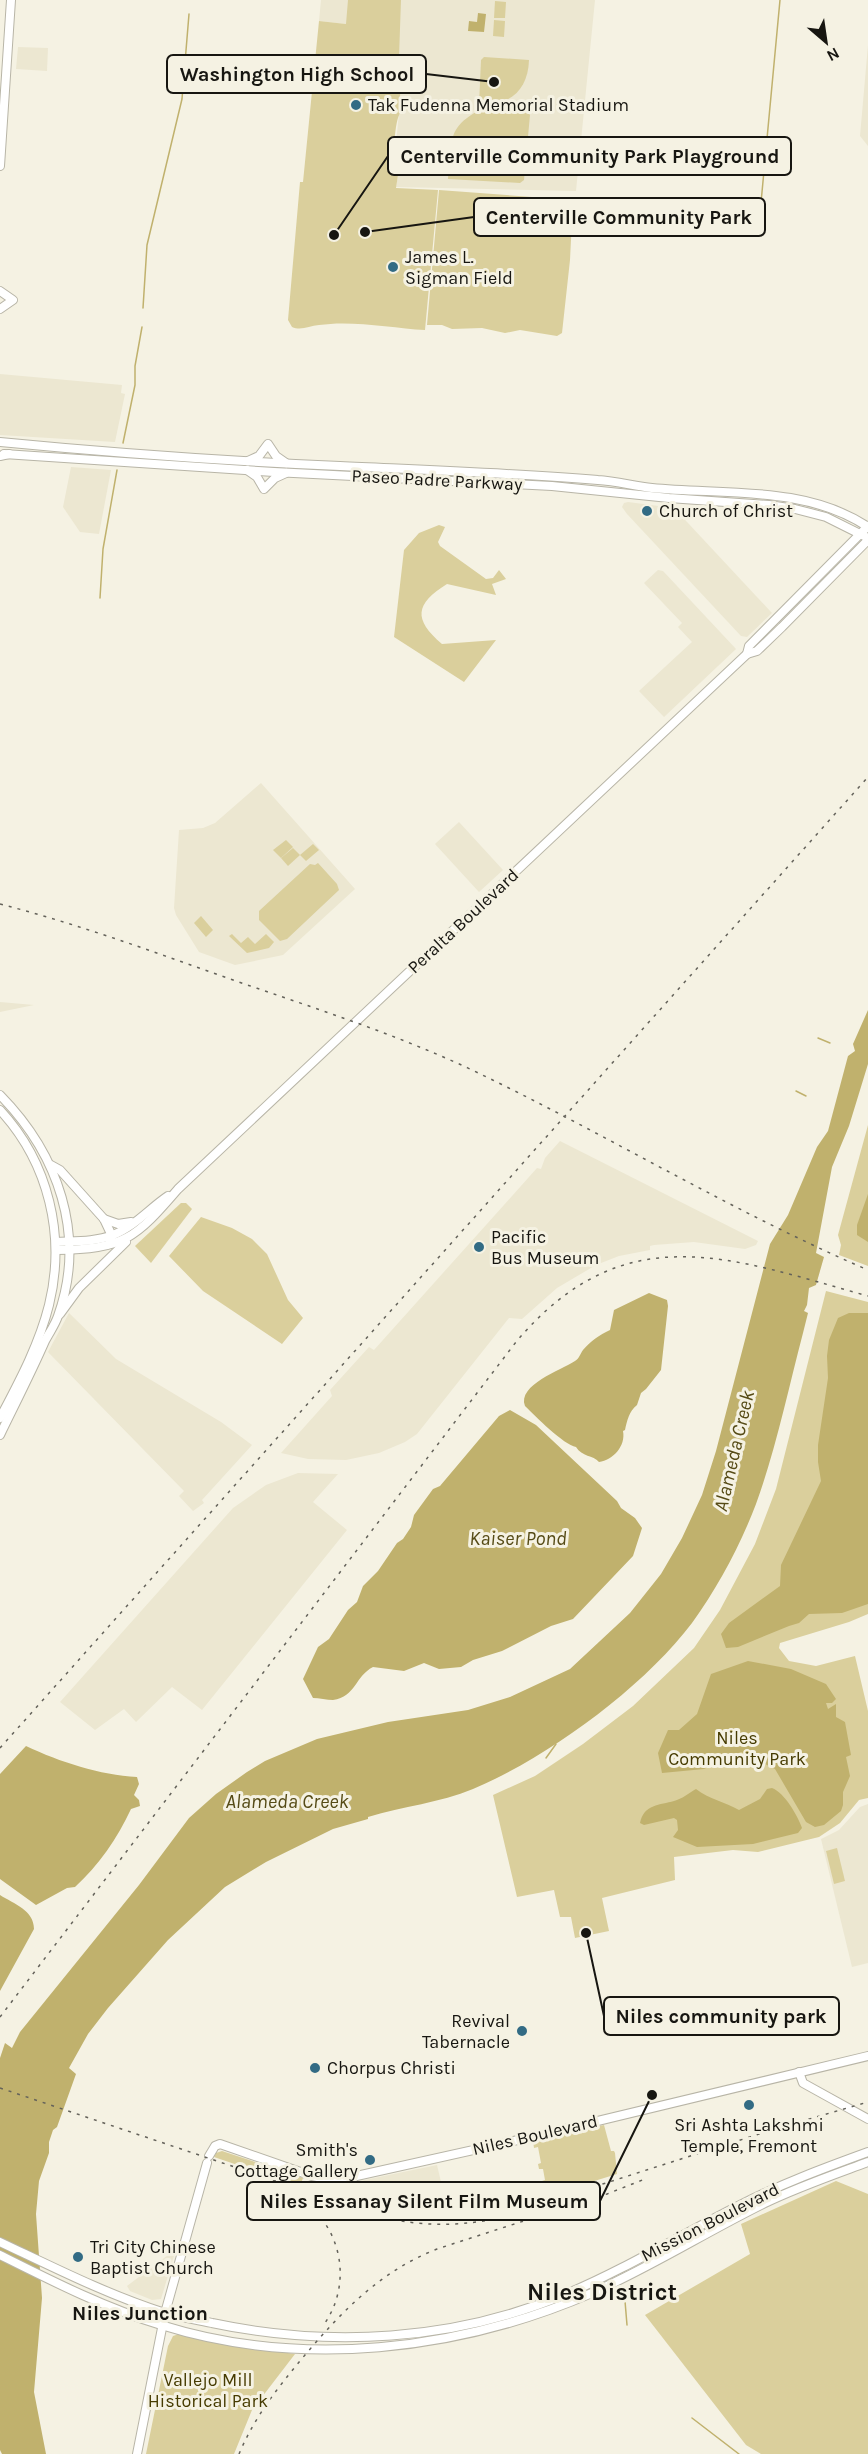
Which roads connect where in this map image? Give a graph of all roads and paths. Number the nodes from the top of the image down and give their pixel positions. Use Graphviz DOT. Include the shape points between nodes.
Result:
graph roads {
  1 [pos="11,0"];
  2 [pos="0,166"];
  3 [pos="0,291"];
  4 [pos="0,309"];
  5 [pos="0,442"];
  6 [pos="3,454"];
  7 [pos="247,461"];
  8 [pos="288,468"];
  9 [pos="247,470"];
  10 [pos="867,532"];
  11 [pos="868,549"];
  12 [pos="838,571"];
  13 [pos="747,654"];
  14 [pos="0,1095"];
  15 [pos="0,1110"];
  16 [pos="51,1165"];
  17 [pos="178,1189"];
  18 [pos="104,1219"];
  19 [pos="137,1220"];
  20 [pos="133,1235"];
  21 [pos="112,1236"];
  22 [pos="56,1246"];
  23 [pos="69,1246"];
  24 [pos="107,1246"];
  25 [pos="58,1316"];
  26 [pos="0,1418"];
  27 [pos="0,1435"];
  28 [pos="868,2055"];
  29 [pos="799,2072"];
  30 [pos="868,2119"];
  31 [pos="868,2151"];
  32 [pos="868,2162"];
  33 [pos="692,2236"];
  34 [pos="0,2242"];
  35 [pos="0,2254"];
  36 [pos="165,2313"];
  37 [pos="502,2321"];
  38 [pos="162,2326"];
  39 [pos="137,2454"];
  1 -- 2 [label="main road"];
  3 -- 4 [label="main road" via="13,300"];
  5 -- 7 [label="main road, Paseo Padre Parkway"];
  6 -- 9 [label="main road, Paseo Padre Parkway"];
  7 -- 8 [label="main road, Paseo Padre Parkway"];
  7 -- 8 [label="main road" via="259,456 268,444"];
  8 -- 9 [label="main road, Paseo Padre Parkway"];
  8 -- 9 [label="main road" via="264,489"];
  8 -- 10 [label="main road, Paseo Padre Parkway" via="528,475 777,496 834,510"];
  10 -- 12 [label="main road, Peralta Boulevard"];
  10 -- 13 [label="main road, Peralta Boulevard" via="749,646"];
  11 -- 12 [label="main road" via="846,569"];
  12 -- 13 [label="main road, Peralta Boulevard" via="757,651"];
  13 -- 17 [label="main road, Peralta Boulevard"];
  14 -- 16 [label="main road" via="24,1122"];
  15 -- 22 [label="main road" via="22,1137 41,1174 53,1214"];
  16 -- 18 [label="main road"];
  16 -- 23 [label="main road" via="65,1210"];
  17 -- 19 [label="main road, Peralta Boulevard"];
  17 -- 20 [label="main road, Peralta Boulevard"];
  18 -- 19 [label="main road" via="118,1224"];
  18 -- 21 [label="main road"];
  19 -- 21 [label="main road, Peralta Boulevard"];
  20 -- 24 [label="main road, Peralta Boulevard"];
  20 -- 25 [label="main road" via="84,1282"];
  21 -- 23 [label="main road, Peralta Boulevard"];
  21 -- 24 [label="main road"];
  22 -- 23 [label="main road, Peralta Boulevard"];
  22 -- 26 [label="main road" via="54,1283 44,1324"];
  23 -- 24 [label="main road, Peralta Boulevard"];
  23 -- 25 [label="main road"];
  25 -- 27 [label="main road"];
  28 -- 29 [label="main road, Niles Boulevard"];
  29 -- 30 [label="main road" via="804,2083"];
  29 -- 36 [label="main road, Niles Boulevard" via="344,2179 312,2176 220,2144 208,2160"];
  31 -- 33 [label="main road, Mission Boulevard" via="786,2183"];
  32 -- 33 [label="main road, Mission Boulevard"];
  33 -- 37 [label="main road, Mission Boulevard"];
  34 -- 36 [label="main road, Mission Boulevard"];
  35 -- 38 [label="main road, Mission Boulevard" via="51,2280"];
  36 -- 37 [label="main road, Mission Boulevard" via="244,2329 331,2337 407,2336"];
  36 -- 38 [label="main road"];
  37 -- 38 [label="main road, Mission Boulevard" via="417,2343 331,2348 244,2343"];
  38 -- 39 [label="main road"];
}
